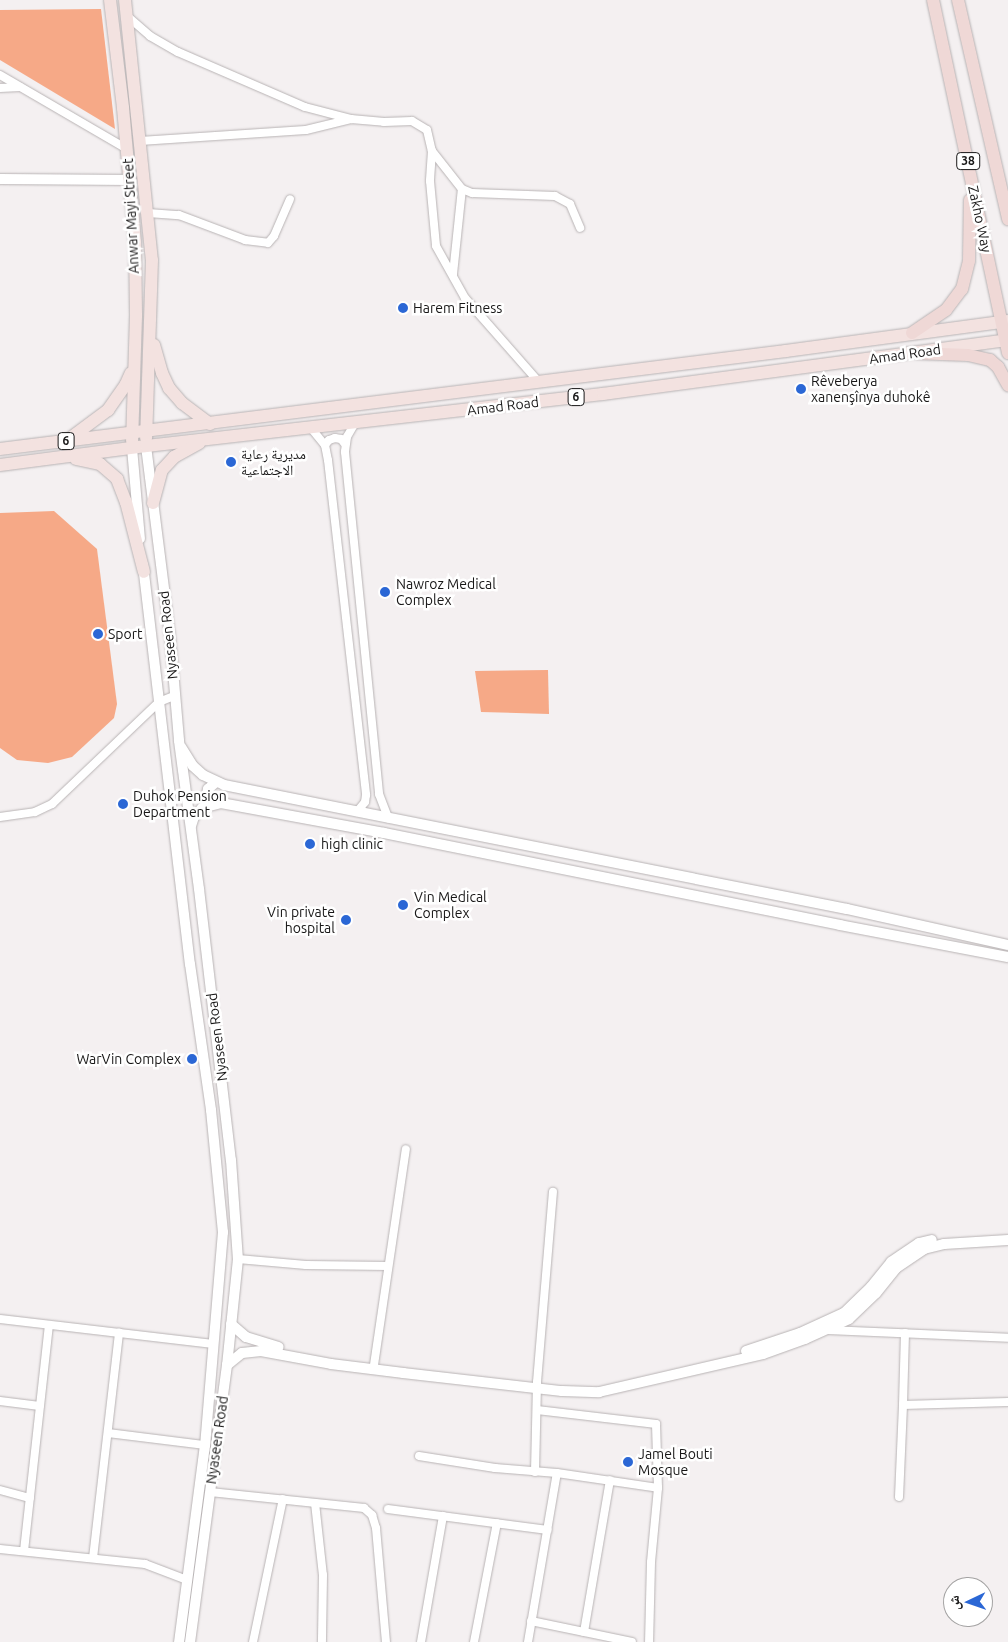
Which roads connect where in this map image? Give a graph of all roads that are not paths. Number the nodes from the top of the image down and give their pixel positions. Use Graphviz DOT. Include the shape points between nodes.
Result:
graph roads {
  1 [pos="110,0"];
  2 [pos="125,0"];
  3 [pos="933,0"];
  4 [pos="958,0"];
  5 [pos="126,14"];
  6 [pos="0,75"];
  7 [pos="20,87"];
  8 [pos="0,88"];
  9 [pos="351,119"];
  10 [pos="140,141"];
  11 [pos="128,149"];
  12 [pos="432,151"];
  13 [pos="996,160"];
  14 [pos="969,165"];
  15 [pos="0,179"];
  16 [pos="130,180"];
  17 [pos="462,189"];
  18 [pos="1008,194"];
  19 [pos="290,199"];
  20 [pos="148,213"];
  21 [pos="1008,219"];
  22 [pos="580,228"];
  23 [pos="452,274"];
  24 [pos="1005,321"];
  25 [pos="151,334"];
  26 [pos="912,334"];
  27 [pos="1007,344"];
  28 [pos="914,353"];
  29 [pos="134,363"];
  30 [pos="538,381"];
  31 [pos="1008,385"];
  32 [pos="355,423"];
  33 [pos="210,424"];
  34 [pos="311,428"];
  35 [pos="146,432"];
  36 [pos="132,434"];
  37 [pos="205,439"];
  38 [pos="65,442"];
  39 [pos="345,444"];
  40 [pos="325,445"];
  41 [pos="146,446"];
  42 [pos="132,448"];
  43 [pos="0,449"];
  44 [pos="69,457"];
  45 [pos="0,465"];
  46 [pos="153,503"];
  47 [pos="144,572"];
  48 [pos="174,696"];
  49 [pos="159,702"];
  50 [pos="178,741"];
  51 [pos="216,782"];
  52 [pos="379,794"];
  53 [pos="366,795"];
  54 [pos="214,803"];
  55 [pos="358,812"];
  56 [pos="0,817"];
  57 [pos="388,818"];
  58 [pos="439,828"];
  59 [pos="190,830"];
  60 [pos="436,843"];
  61 [pos="604,861"];
  62 [pos="601,877"];
  63 [pos="687,877"];
  64 [pos="684,894"];
  65 [pos="852,910"];
  66 [pos="846,927"];
  67 [pos="1008,945"];
  68 [pos="1008,957"];
  69 [pos="406,1149"];
  70 [pos="553,1192"];
  71 [pos="1008,1233"];
  72 [pos="1008,1240"];
  73 [pos="238,1259"];
  74 [pos="388,1266"];
  75 [pos="0,1319"];
  76 [pos="232,1324"];
  77 [pos="49,1325"];
  78 [pos="828,1330"];
  79 [pos="119,1332"];
  80 [pos="905,1333"];
  81 [pos="1008,1338"];
  82 [pos="249,1339"];
  83 [pos="214,1344"];
  84 [pos="246,1351"];
  85 [pos="227,1365"];
  86 [pos="374,1365"];
  87 [pos="537,1384"];
  88 [pos="0,1401"];
  89 [pos="1008,1402"];
  90 [pos="903,1405"];
  91 [pos="40,1406"];
  92 [pos="537,1410"];
  93 [pos="108,1434"];
  94 [pos="205,1445"];
  95 [pos="419,1456"];
  96 [pos="203,1461"];
  97 [pos="214,1462"];
  98 [pos="535,1472"];
  99 [pos="558,1473"];
  100 [pos="610,1480"];
  101 [pos="658,1488"];
  102 [pos="0,1490"];
  103 [pos="210,1492"];
  104 [pos="899,1497"];
  105 [pos="30,1498"];
  106 [pos="283,1499"];
  107 [pos="315,1503"];
  108 [pos="388,1509"];
  109 [pos="443,1516"];
  110 [pos="497,1523"];
  111 [pos="548,1530"];
  112 [pos="0,1549"];
  113 [pos="24,1551"];
  114 [pos="93,1558"];
  115 [pos="187,1580"];
  116 [pos="531,1621"];
  117 [pos="584,1632"];
  118 [pos="179,1642"];
  119 [pos="190,1642"];
  120 [pos="253,1642"];
  121 [pos="323,1642"];
  122 [pos="386,1642"];
  123 [pos="421,1642"];
  124 [pos="474,1642"];
  125 [pos="528,1642"];
  126 [pos="632,1642"];
  127 [pos="649,1642"];
  1 -- 11 [label="main road, Anwar Mayi Street"];
  2 -- 5 [label="main road, Anwar Mayi Street"];
  3 -- 14 [label="highway, Zakho Way / 38"];
  4 -- 13 [label="highway, Zakho Way / 38"];
  5 -- 9 [label="street" via="150,36 178,52 305,107"];
  5 -- 10 [label="main road, Anwar Mayi Street"];
  6 -- 7 [label="street"];
  7 -- 8 [label="street"];
  7 -- 11 [label="street"];
  9 -- 10 [label="street" via="306,130"];
  9 -- 12 [label="street" via="412,120 427,130"];
  10 -- 20 [label="main road, Anwar Mayi Street"];
  11 -- 16 [label="main road, Anwar Mayi Street"];
  12 -- 17 [label="street"];
  12 -- 23 [label="street" via="430,181 436,246"];
  13 -- 18 [label="highway"];
  13 -- 21 [label="highway, Zakho Way / 38"];
  14 -- 24 [label="highway, Zakho Way / 38"];
  14 -- 26 [label="highway" via="969,253 962,289 946,310"];
  15 -- 16 [label="street"];
  16 -- 29 [label="main road, Anwar Mayi Street" via="135,242"];
  17 -- 22 [label="street" via="472,193 555,196 570,204"];
  17 -- 23 [label="street"];
  19 -- 20 [label="street" via="268,243 245,240 179,215"];
  20 -- 25 [label="main road, Anwar Mayi Street" via="152,260"];
  23 -- 30 [label="street" via="466,298"];
  24 -- 26 [label="main road, Amad Road / 6"];
  24 -- 27 [label="highway, 38"];
  25 -- 33 [label="main road" via="169,388 182,403"];
  25 -- 35 [label="main road, Anwar Mayi Street"];
  26 -- 30 [label="main road, Amad Road / 6"];
  27 -- 28 [label="main road, Amad Road / 6"];
  28 -- 31 [label="highway" via="968,355 990,360 998,366"];
  28 -- 32 [label="main road, Amad Road / 6"];
  29 -- 36 [label="main road, Anwar Mayi Street"];
  29 -- 38 [label="main road" via="126,384 108,410"];
  30 -- 33 [label="main road, Amad Road / 6"];
  32 -- 34 [label="main road, Amad Road / 6"];
  32 -- 39 [label="street"];
  33 -- 35 [label="main road, Amad Road / 6"];
  34 -- 37 [label="main road, Amad Road / 6"];
  34 -- 40 [label="street"];
  35 -- 36 [label="main road, Amad Road / 6"];
  35 -- 41 [label="main road, Nyaseen Road"];
  36 -- 38 [label="main road, 6"];
  36 -- 42 [label="main road, Anwar Mayi Street"];
  37 -- 41 [label="main road, Amad Road / 6"];
  37 -- 46 [label="main road" via="174,457 162,470"];
  38 -- 43 [label="main road, 6"];
  39 -- 40 [label="street" via="335,438"];
  39 -- 52 [label="street"];
  40 -- 53 [label="street"];
  41 -- 42 [label="main road, Amad Road / 6"];
  41 -- 46 [label="street, Nyaseen Road"];
  42 -- 44 [label="main road, Amad Road / 6"];
  42 -- 47 [label="street, Nyaseen Road"];
  44 -- 45 [label="main road, Amad Road / 6"];
  44 -- 47 [label="main road" via="100,464 117,479"];
  46 -- 48 [label="street, Nyaseen Road" via="170,635"];
  47 -- 49 [label="street, Nyaseen Road"];
  48 -- 49 [label="street"];
  48 -- 50 [label="street, Nyaseen Road"];
  49 -- 56 [label="street" via="52,804 35,812"];
  49 -- 83 [label="street, Nyaseen Road" via="189,955 212,1110 223,1232"];
  50 -- 51 [label="street" via="193,766"];
  50 -- 59 [label="street, Nyaseen Road"];
  51 -- 54 [label="street" via="208,789"];
  51 -- 55 [label="street"];
  52 -- 53 [label="street" via="373,798"];
  52 -- 57 [label="street"];
  53 -- 55 [label="street"];
  54 -- 59 [label="street" via="198,812"];
  54 -- 60 [label="street"];
  55 -- 57 [label="street"];
  57 -- 58 [label="street"];
  58 -- 60 [label="street"];
  58 -- 61 [label="street"];
  59 -- 73 [label="street, Nyaseen Road" via="231,1160"];
  60 -- 62 [label="street"];
  61 -- 62 [label="street"];
  61 -- 63 [label="street"];
  62 -- 64 [label="street"];
  63 -- 64 [label="street"];
  63 -- 65 [label="street"];
  64 -- 66 [label="street"];
  65 -- 66 [label="street"];
  65 -- 67 [label="street"];
  66 -- 68 [label="street"];
  69 -- 74 [label="street"];
  70 -- 87 [label="street"];
  71 -- 87 [label="street" via="939,1238 919,1243 891,1262 844,1313 758,1348 594,1386"];
  72 -- 78 [label="street" via="944,1244 924,1249 896,1268 854,1314"];
  73 -- 74 [label="street" via="306,1265"];
  73 -- 76 [label="street, Nyaseen Road"];
  74 -- 86 [label="street"];
  75 -- 77 [label="street"];
  76 -- 82 [label="street"];
  76 -- 85 [label="street, Nyaseen Road"];
  77 -- 79 [label="street"];
  77 -- 91 [label="street"];
  78 -- 80 [label="street"];
  78 -- 87 [label="street" via="763,1354 599,1392 562,1391"];
  79 -- 83 [label="street"];
  79 -- 93 [label="street"];
  80 -- 81 [label="street"];
  80 -- 90 [label="street"];
  82 -- 84 [label="street" via="241,1345"];
  82 -- 86 [label="street"];
  83 -- 94 [label="street, Nyaseen Road"];
  84 -- 85 [label="street"];
  84 -- 87 [label="street" via="403,1373"];
  85 -- 97 [label="street, Nyaseen Road"];
  86 -- 87 [label="street"];
  87 -- 92 [label="street"];
  88 -- 91 [label="street"];
  89 -- 90 [label="street"];
  90 -- 104 [label="street"];
  91 -- 105 [label="street"];
  92 -- 98 [label="street"];
  92 -- 101 [label="street" via="656,1424"];
  93 -- 94 [label="street"];
  93 -- 114 [label="street"];
  94 -- 96 [label="street, Nyaseen Road"];
  95 -- 98 [label="street"];
  96 -- 97 [label="street"];
  96 -- 115 [label="street, Nyaseen Road"];
  97 -- 103 [label="street, Nyaseen Road"];
  98 -- 99 [label="street"];
  99 -- 100 [label="street"];
  99 -- 111 [label="street"];
  100 -- 101 [label="street"];
  100 -- 117 [label="street"];
  101 -- 127 [label="street" via="651,1562"];
  102 -- 105 [label="street"];
  103 -- 106 [label="street"];
  103 -- 119 [label="street, Nyaseen Road"];
  105 -- 113 [label="street"];
  106 -- 107 [label="street"];
  106 -- 120 [label="street"];
  107 -- 121 [label="street" via="323,1575"];
  107 -- 122 [label="street" via="364,1508 372,1515 376,1528"];
  108 -- 109 [label="street"];
  109 -- 110 [label="street"];
  109 -- 123 [label="street"];
  110 -- 111 [label="street"];
  110 -- 124 [label="street"];
  111 -- 116 [label="street"];
  112 -- 113 [label="street"];
  113 -- 114 [label="street"];
  114 -- 115 [label="street" via="145,1564"];
  115 -- 118 [label="street, Nyaseen Road"];
  116 -- 117 [label="street"];
  116 -- 125 [label="street"];
  117 -- 126 [label="street"];
}
